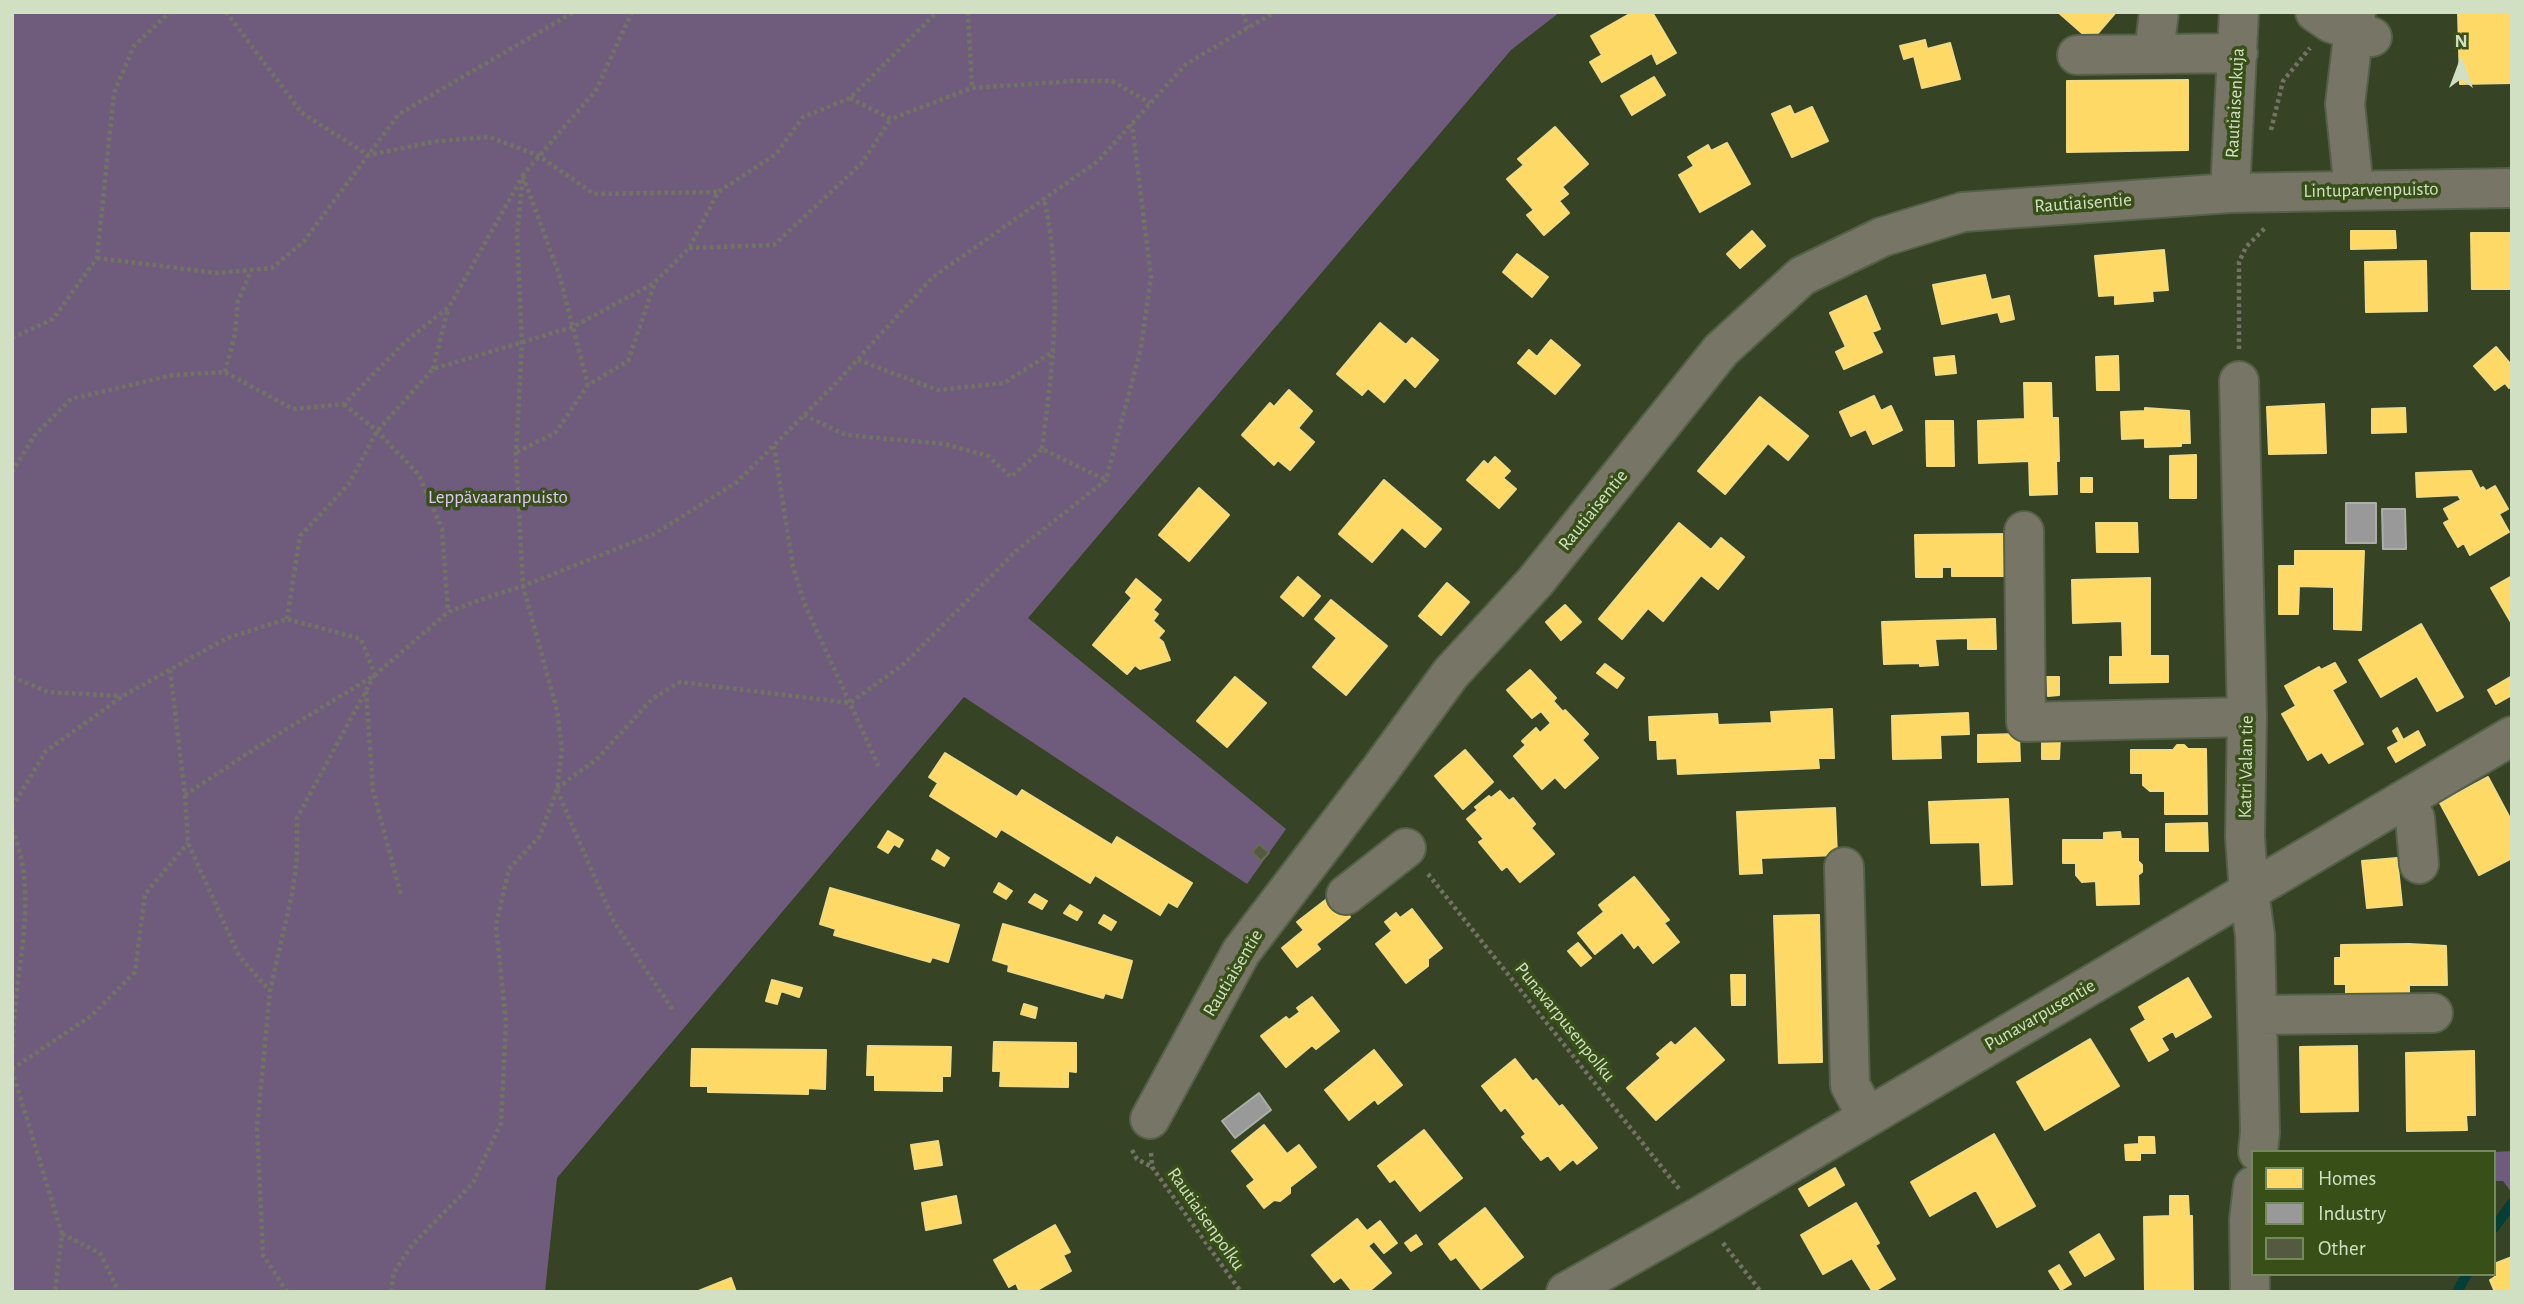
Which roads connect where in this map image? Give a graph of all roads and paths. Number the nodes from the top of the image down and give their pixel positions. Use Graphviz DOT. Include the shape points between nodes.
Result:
graph roads {
  1 [pos="170,12"];
  2 [pos="226,12"];
  3 [pos="575,12"];
  4 [pos="937,12"];
  5 [pos="968,12"];
  6 [pos="1243,12"];
  7 [pos="1275,12"];
  8 [pos="2159,12"];
  9 [pos="2239,12"];
  10 [pos="631,13"];
  11 [pos="2345,23"];
  12 [pos="1248,28"];
  13 [pos="2154,52"];
  14 [pos="2238,53"];
  15 [pos="2077,54"];
  16 [pos="972,88"];
  17 [pos="850,98"];
  18 [pos="1150,103"];
  19 [pos="891,119"];
  20 [pos="1132,123"];
  21 [pos="2268,143"];
  22 [pos="368,155"];
  23 [pos="539,156"];
  24 [pos="523,175"];
  25 [pos="2512,188"];
  26 [pos="2354,190"];
  27 [pos="718,192"];
  28 [pos="2230,193"];
  29 [pos="2273,193"];
  30 [pos="1044,199"];
  31 [pos="689,248"];
  32 [pos="97,258"];
  33 [pos="251,270"];
  34 [pos="655,282"];
  35 [pos="449,307"];
  36 [pos="573,327"];
  37 [pos="12,338"];
  38 [pos="522,344"];
  39 [pos="1054,350"];
  40 [pos="858,360"];
  41 [pos="433,369"];
  42 [pos="225,372"];
  43 [pos="2239,381"];
  44 [pos="588,385"];
  45 [pos="344,404"];
  46 [pos="804,415"];
  47 [pos="377,431"];
  48 [pos="774,445"];
  49 [pos="1042,449"];
  50 [pos="516,453"];
  51 [pos="12,472"];
  52 [pos="1106,480"];
  53 [pos="2024,531"];
  54 [pos="523,586"];
  55 [pos="448,612"];
  56 [pos="287,619"];
  57 [pos="170,670"];
  58 [pos="375,675"];
  59 [pos="12,677"];
  60 [pos="366,690"];
  61 [pos="123,696"];
  62 [pos="850,703"];
  63 [pos="2247,717"];
  64 [pos="2512,736"];
  65 [pos="879,767"];
  66 [pos="557,789"];
  67 [pos="186,795"];
  68 [pos="2403,801"];
  69 [pos="12,807"];
  70 [pos="12,829"];
  71 [pos="188,843"];
  72 [pos="1406,848"];
  73 [pos="2419,864"];
  74 [pos="1844,867"];
  75 [pos="2249,892"];
  76 [pos="401,895"];
  77 [pos="1346,895"];
  78 [pos="270,991"];
  79 [pos="674,1012"];
  80 [pos="2257,1015"];
  81 [pos="2429,1026"];
  82 [pos="12,1068"];
  83 [pos="1867,1117"];
  84 [pos="1140,1134"];
  85 [pos="2258,1150"];
  86 [pos="1152,1167"];
  87 [pos="2251,1203"];
  88 [pos="1702,1215"];
  89 [pos="62,1234"];
  90 [pos="55,1292"];
  91 [pos="119,1292"];
  92 [pos="287,1292"];
  93 [pos="391,1292"];
  94 [pos="1241,1292"];
  95 [pos="1566,1292"];
  96 [pos="1762,1292"];
  97 [pos="2250,1292"];
  1 -- 32 [label="path" via="134,46 114,93"];
  2 -- 22 [label="path" via="302,113"];
  3 -- 22 [label="path" via="398,114"];
  4 -- 17 [label="path"];
  5 -- 16 [label="path"];
  6 -- 12 [label="path"];
  7 -- 12 [label="path"];
  8 -- 13 [label="street"];
  9 -- 14 [label="street, Rautiaisenkuja"];
  10 -- 23 [label="path" via="596,90"];
  11 -- 21 [label="path" via="2283,81"];
  11 -- 26 [label="street" via="2344,104"];
  12 -- 18 [label="path" via="1186,64"];
  13 -- 14 [label="street"];
  13 -- 15 [label="street"];
  14 -- 28 [label="street, Rautiaisenkuja"];
  16 -- 18 [label="path" via="1112,81"];
  16 -- 19 [label="path"];
  17 -- 19 [label="path"];
  17 -- 27 [label="path" via="803,117 776,154"];
  18 -- 20 [label="path"];
  19 -- 31 [label="path" via="860,164 774,244"];
  20 -- 30 [label="path" via="1098,161"];
  20 -- 52 [label="path" via="1151,277 1141,348"];
  22 -- 23 [label="path" via="438,141 490,137"];
  22 -- 33 [label="path" via="304,241 272,268"];
  23 -- 24 [label="path"];
  23 -- 27 [label="path" via="594,194"];
  24 -- 35 [label="path"];
  24 -- 36 [label="path"];
  24 -- 38 [label="path" via="517,234"];
  25 -- 26 [label="street, Lintuparvenpuisto"];
  26 -- 29 [label="street, Lintuparvenpuisto"];
  27 -- 31 [label="path"];
  28 -- 29 [label="street, Lintuparvenpuisto"];
  28 -- 84 [label="street, Rautiaisentie" via="1963,212 1882,237 1802,276 1721,349 1535,582 1451,673 1241,952"];
  29 -- 43 [label="path" via="2271,219 2239,262"];
  30 -- 39 [label="path" via="1052,237"];
  30 -- 40 [label="path" via="933,277"];
  31 -- 34 [label="path"];
  32 -- 33 [label="path" via="217,273"];
  32 -- 37 [label="path" via="53,319"];
  33 -- 42 [label="path" via="238,301"];
  34 -- 36 [label="path"];
  34 -- 44 [label="path" via="628,361"];
  35 -- 41 [label="path"];
  35 -- 45 [label="path" via="406,341"];
  36 -- 38 [label="path"];
  36 -- 44 [label="path"];
  38 -- 41 [label="path"];
  38 -- 50 [label="path"];
  39 -- 40 [label="path" via="1004,383 938,390"];
  39 -- 49 [label="path"];
  40 -- 46 [label="path"];
  41 -- 47 [label="path"];
  42 -- 45 [label="path" via="293,409"];
  42 -- 51 [label="path" via="173,375 71,399 34,436"];
  43 -- 63 [label="street, Katri Valan tie"];
  44 -- 50 [label="path" via="555,433"];
  45 -- 47 [label="path"];
  46 -- 48 [label="path"];
  46 -- 49 [label="path" via="846,435 945,444 988,456 1011,477"];
  47 -- 55 [label="path" via="419,475 442,529"];
  47 -- 56 [label="path" via="349,484 300,536"];
  48 -- 54 [label="path" via="737,482 654,534"];
  48 -- 62 [label="path" via="793,567 805,605"];
  49 -- 52 [label="path"];
  50 -- 54 [label="path"];
  52 -- 62 [label="path" via="1016,551 905,663"];
  53 -- 63 [label="street" via="2026,722"];
  54 -- 55 [label="path"];
  54 -- 66 [label="path" via="557,710 562,750"];
  55 -- 58 [label="path"];
  56 -- 57 [label="path" via="227,638"];
  56 -- 58 [label="path" via="361,639"];
  57 -- 61 [label="path"];
  57 -- 67 [label="path"];
  58 -- 60 [label="path"];
  58 -- 67 [label="path"];
  59 -- 61 [label="path" via="48,692"];
  60 -- 76 [label="path" via="373,790"];
  60 -- 78 [label="path" via="296,818 292,894"];
  61 -- 69 [label="path" via="46,751"];
  62 -- 65 [label="path"];
  62 -- 66 [label="path" via="680,682 652,699 597,759"];
  63 -- 75 [label="street, Katri Valan tie"];
  64 -- 68 [label="street, Punavarpusentie"];
  66 -- 79 [label="path" via="614,922"];
  66 -- 93 [label="path" via="540,836 509,869 496,925 506,1023 501,1123 473,1183 412,1245 394,1272"];
  67 -- 71 [label="path"];
  68 -- 73 [label="street" via="2415,818"];
  68 -- 75 [label="street, Punavarpusentie"];
  70 -- 82 [label="path" via="22,851 27,908"];
  71 -- 78 [label="path" via="239,956"];
  71 -- 82 [label="path" via="145,894 135,972 91,1016"];
  72 -- 77 [label="street"];
  72 -- 88 [label="path, Punavarpusenpolku"];
  74 -- 83 [label="street" via="1850,1085"];
  75 -- 80 [label="street, Katri Valan tie"];
  75 -- 83 [label="street, Punavarpusentie"];
  78 -- 92 [label="path" via="257,1128 263,1255"];
  80 -- 81 [label="street" via="2392,1014 2393,1034"];
  80 -- 85 [label="street, Katri Valan tie"];
  82 -- 89 [label="path"];
  83 -- 88 [label="street, Punavarpusentie"];
  84 -- 86 [label="path, Rautiaisenpolku"];
  84 -- 86 [label="path" via="1137,1159"];
  86 -- 94 [label="path, Rautiaisenpolku"];
  87 -- 97 [label="street"];
  88 -- 95 [label="street, Punavarpusentie"];
  88 -- 96 [label="path, Punavarpusenpolku"];
  89 -- 90 [label="path"];
  89 -- 91 [label="path" via="100,1253"];
}
